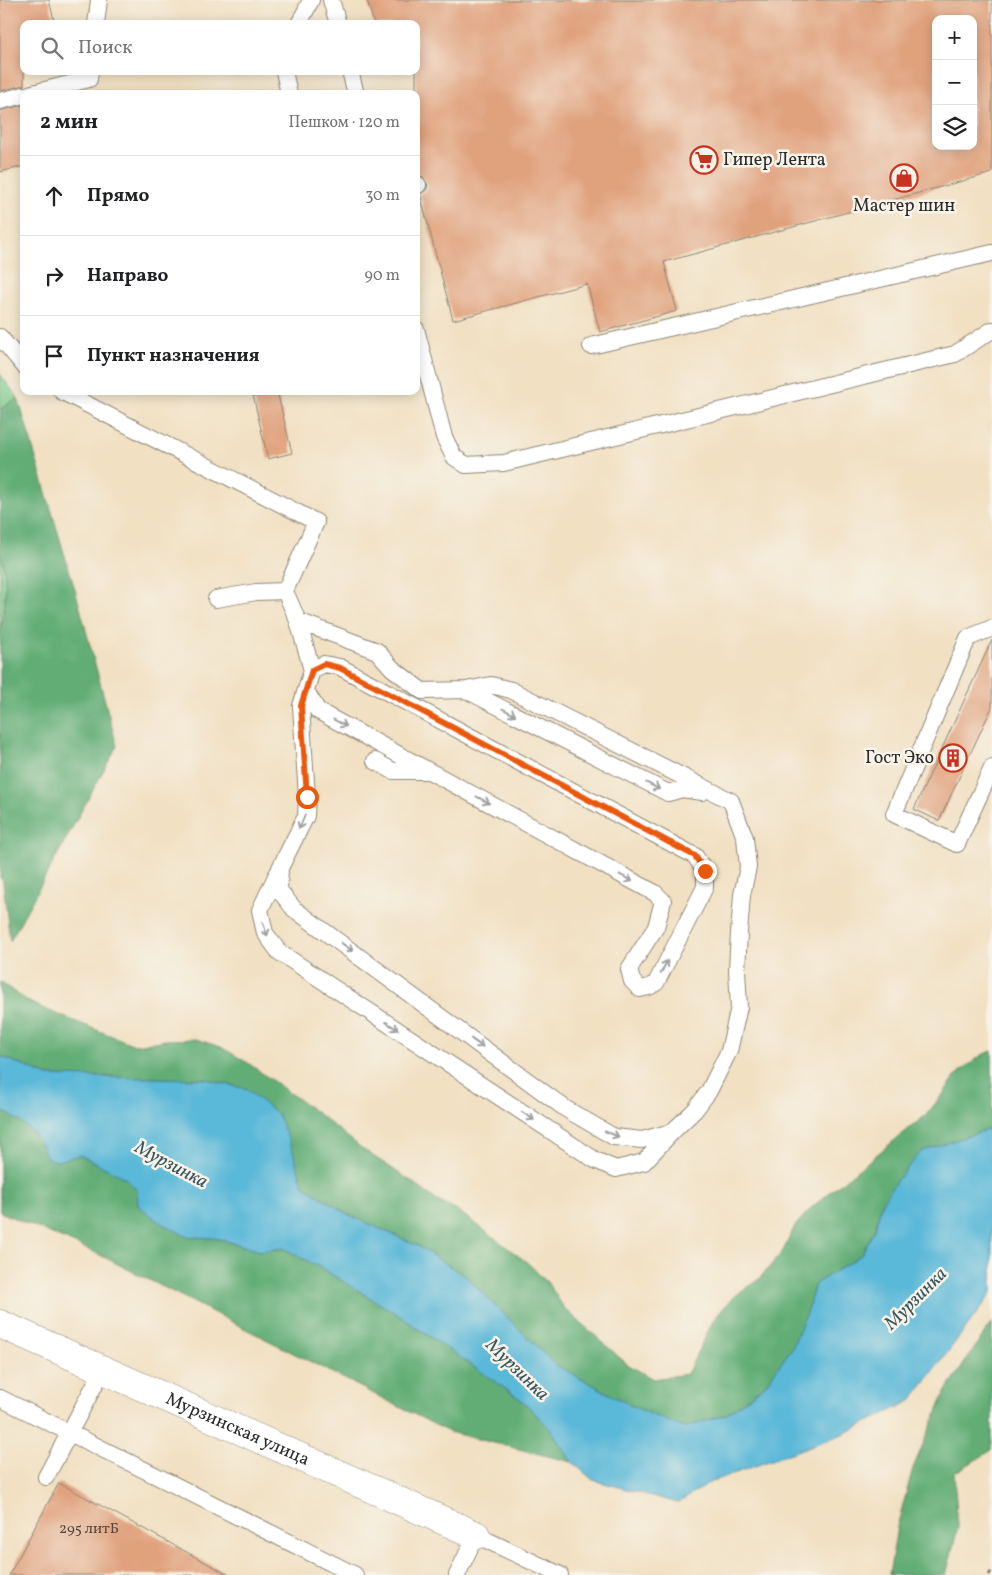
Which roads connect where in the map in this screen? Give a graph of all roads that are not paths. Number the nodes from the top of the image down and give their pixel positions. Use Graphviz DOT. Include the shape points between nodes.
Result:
graph roads {
  1 [pos="99,0"];
  2 [pos="311,0"];
  3 [pos="332,0"];
  4 [pos="96,20"];
  5 [pos="301,20"];
  6 [pos="337,20"];
  7 [pos="89,75"];
  8 [pos="285,75"];
  9 [pos="351,75"];
  10 [pos="45,90"];
  11 [pos="288,90"];
  12 [pos="355,90"];
  13 [pos="20,96"];
  14 [pos="0,101"];
  15 [pos="992,253"];
  16 [pos="992,330"];
  17 [pos="0,337"];
  18 [pos="420,344"];
  19 [pos="591,346"];
  20 [pos="20,361"];
  21 [pos="69,395"];
  22 [pos="285,591"];
  23 [pos="216,598"];
  24 [pos="298,620"];
  25 [pos="992,628"];
  26 [pos="312,670"];
  27 [pos="306,691"];
  28 [pos="450,726"];
  29 [pos="466,726"];
  30 [pos="375,761"];
  31 [pos="992,768"];
  32 [pos="429,771"];
  33 [pos="280,868"];
  34 [pos="672,1132"];
  35 [pos="0,1324"];
  36 [pos="103,1369"];
  37 [pos="0,1398"];
  38 [pos="70,1433"];
  39 [pos="46,1477"];
  40 [pos="476,1535"];
  41 [pos="355,1575"];
  42 [pos="457,1575"];
  43 [pos="560,1575"];
  1 -- 4 [label="lane"];
  2 -- 5 [label="lane"];
  3 -- 6 [label="lane"];
  7 -- 10 [label="lane" via="88,79"];
  8 -- 11 [label="lane"];
  9 -- 12 [label="lane"];
  13 -- 14 [label="lane"];
  15 -- 19 [label="lane"];
  16 -- 18 [label="lane" via="955,354 504,463 466,465 454,457 444,437"];
  17 -- 20 [label="lane"];
  21 -- 22 [label="lane" via="316,522"];
  22 -- 23 [label="lane"];
  22 -- 24 [label="lane"];
  24 -- 26 [label="lane"];
  24 -- 34 [label="lane" via="377,651 392,668 422,691 466,690 490,685 512,690 731,801 745,838 748,867 739,933 739,1007 729,1051 709,1091"];
  25 -- 31 [label="lane" via="968,638 894,814 957,844"];
  26 -- 27 [label="lane"];
  26 -- 28 [label="lane" via="324,664 340,668"];
  27 -- 32 [label="lane, one-way" via="318,711"];
  27 -- 33 [label="lane, one-way" via="301,706 306,816"];
  28 -- 29 [label="lane" via="451,718"];
  32 -- 28 [label="lane, one-way" via="655,893 663,901 656,927 629,969 632,981 640,989 656,983 705,887 705,871 695,856"];
  30 -- 32 [label="lane" via="392,771"];
  33 -- 34 [label="lane, one-way" via="279,890 294,909 566,1109 614,1137 642,1140"];
  33 -- 34 [label="lane, one-way" via="260,910 266,933 279,952 595,1160 616,1169 644,1162"];
  35 -- 36 [label="street, Мурзинская улица"];
  36 -- 38 [label="lane"];
  36 -- 40 [label="street, Мурзинская улица"];
  37 -- 38 [label="lane"];
  38 -- 39 [label="lane"];
  38 -- 41 [label="lane"];
  40 -- 42 [label="lane"];
  40 -- 43 [label="lane"];
}
